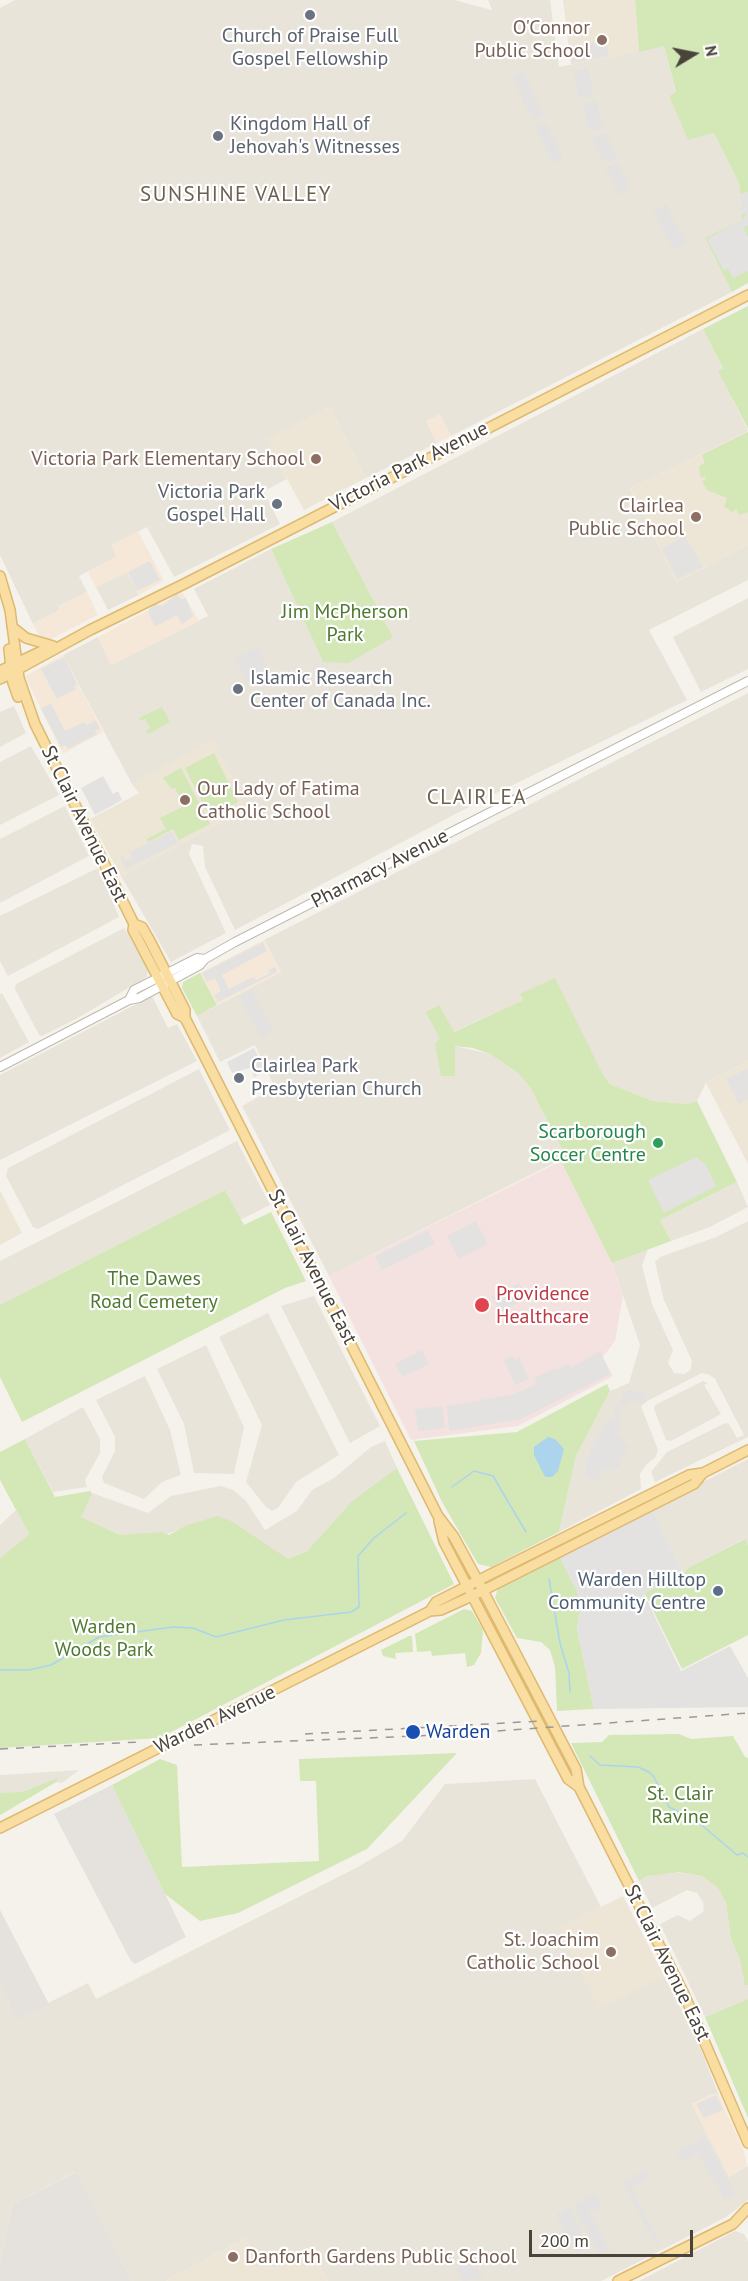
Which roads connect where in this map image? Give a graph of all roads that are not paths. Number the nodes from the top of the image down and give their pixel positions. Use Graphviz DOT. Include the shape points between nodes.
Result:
graph roads {
  1 [pos="748,295"];
  2 [pos="0,576"];
  3 [pos="12,623"];
  4 [pos="70,640"];
  5 [pos="53,646"];
  6 [pos="14,668"];
  7 [pos="0,671"];
  8 [pos="0,679"];
  9 [pos="748,681"];
  10 [pos="164,979"];
  11 [pos="0,1067"];
  12 [pos="748,1450"];
  13 [pos="703,1473"];
  14 [pos="438,1516"];
  15 [pos="478,1581"];
  16 [pos="467,1587"];
  17 [pos="483,1590"];
  18 [pos="472,1596"];
  19 [pos="430,1611"];
  20 [pos="579,1787"];
  21 [pos="0,1828"];
  22 [pos="748,2143"];
  23 [pos="748,2208"];
  24 [pos="745,2218"];
  25 [pos="618,2281"];
  1 -- 4 [label="main road, Victoria Park Avenue"];
  2 -- 3 [label="main road, St Clair Avenue East"];
  3 -- 5 [label="main road" via="27,639"];
  3 -- 6 [label="main road, St Clair Avenue East"];
  4 -- 5 [label="main road, Victoria Park Avenue"];
  4 -- 6 [label="main road, Victoria Park Avenue"];
  5 -- 6 [label="main road, Victoria Park Avenue"];
  6 -- 7 [label="main road, Victoria Park Avenue"];
  6 -- 8 [label="main road, Victoria Park Avenue"];
  6 -- 10 [label="main road, St Clair Avenue East" via="35,724 134,924 142,927"];
  9 -- 10 [label="street, Pharmacy Avenue" via="205,959 197,958"];
  10 -- 11 [label="street, Pharmacy Avenue"];
  10 -- 14 [label="main road, St Clair Avenue East" via="177,1014 185,1018"];
  12 -- 13 [label="main road, Warden Avenue"];
  13 -- 15 [label="main road, Warden Avenue" via="689,1475"];
  13 -- 17 [label="main road, Warden Avenue" via="694,1484"];
  14 -- 15 [label="main road, St Clair Avenue East"];
  14 -- 16 [label="main road, St Clair Avenue East" via="444,1542"];
  15 -- 16 [label="main road, Warden Avenue"];
  15 -- 17 [label="main road, St Clair Avenue East"];
  16 -- 18 [label="main road, St Clair Avenue East"];
  16 -- 19 [label="main road, Warden Avenue" via="436,1602"];
  17 -- 18 [label="main road, Warden Avenue"];
  17 -- 20 [label="main road, St Clair Avenue East" via="576,1769"];
  18 -- 19 [label="main road, Warden Avenue"];
  18 -- 20 [label="main road, St Clair Avenue East" via="568,1779"];
  19 -- 21 [label="main road, Warden Avenue"];
  20 -- 22 [label="main road, St Clair Avenue East" via="684,1994"];
  23 -- 24 [label="main road"];
  24 -- 25 [label="main road"];
}
